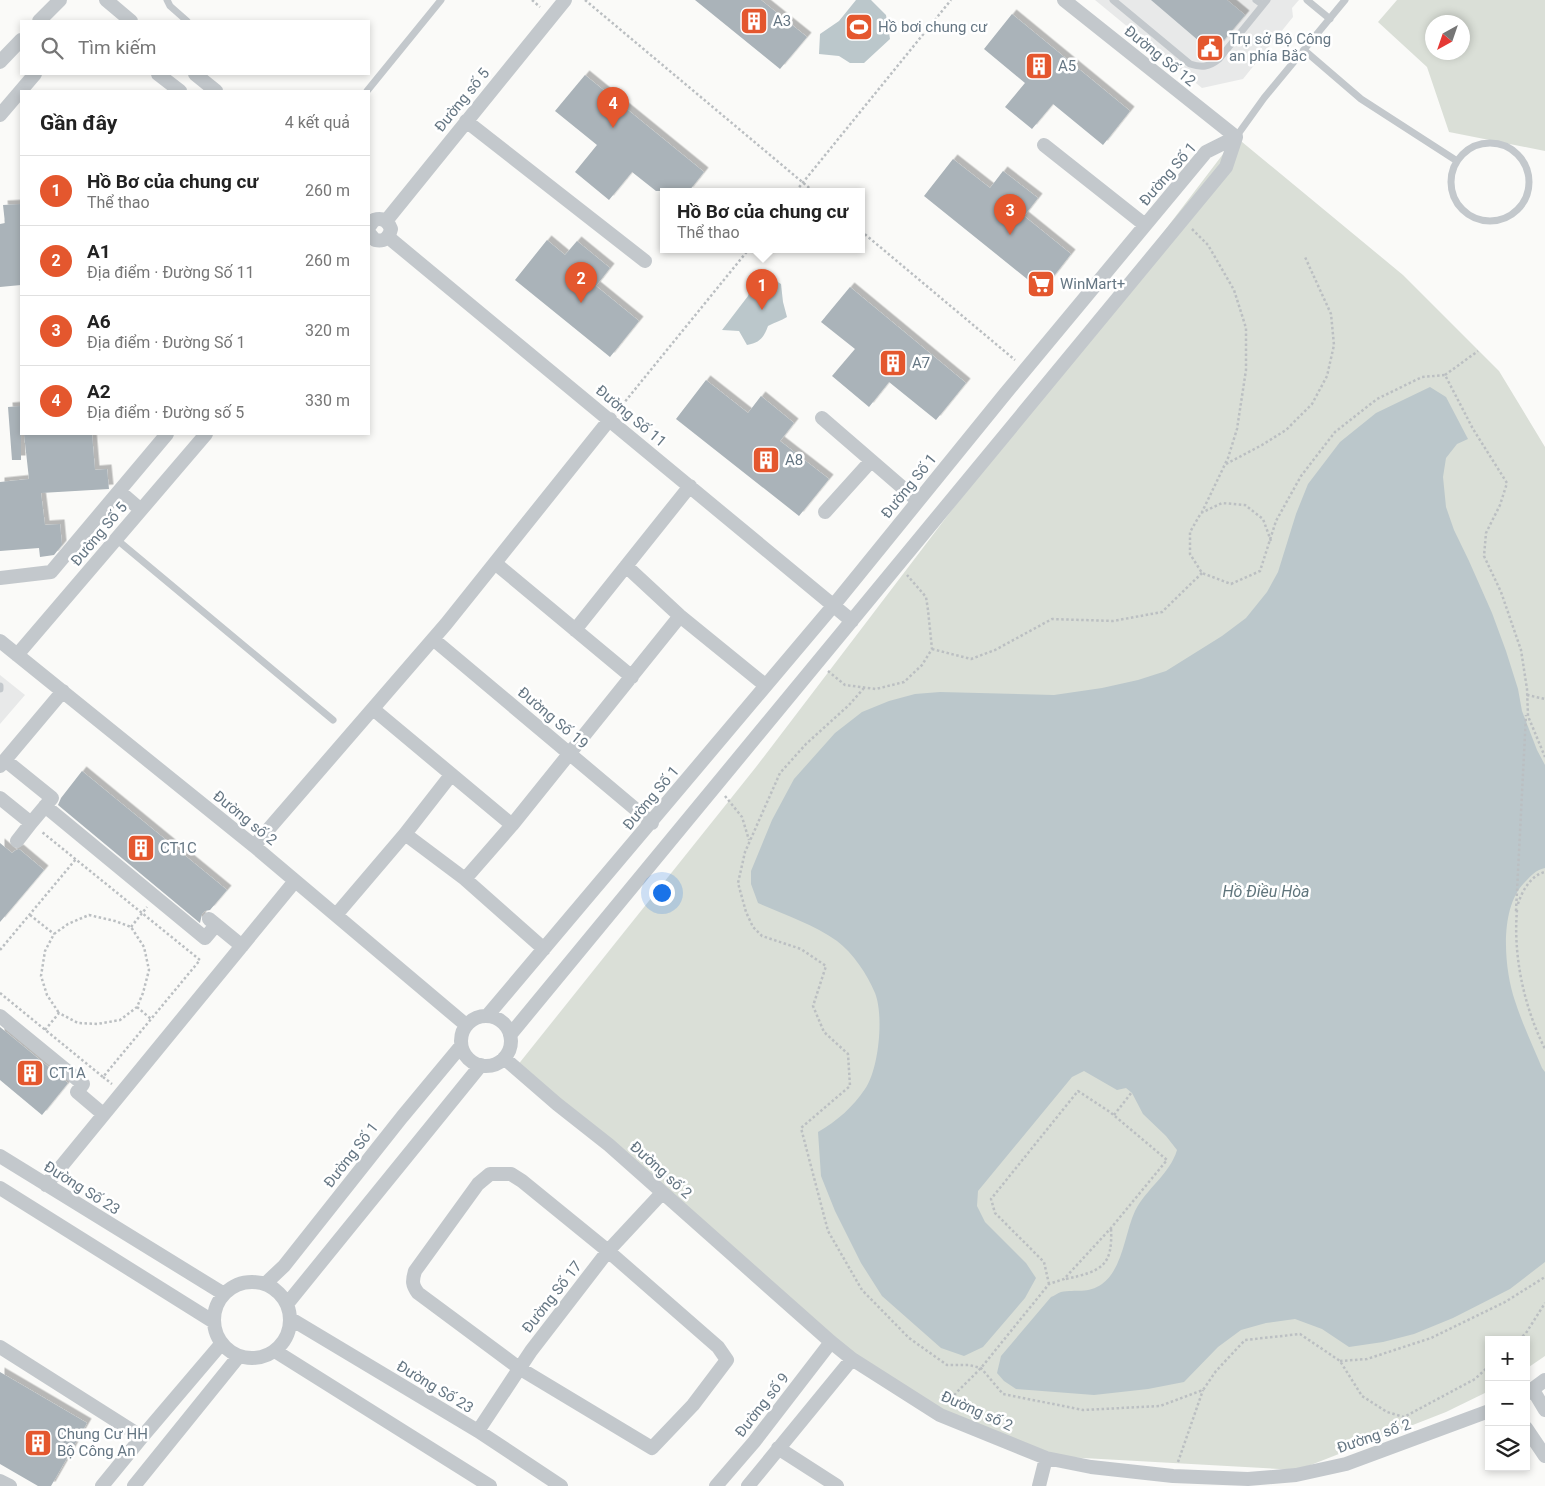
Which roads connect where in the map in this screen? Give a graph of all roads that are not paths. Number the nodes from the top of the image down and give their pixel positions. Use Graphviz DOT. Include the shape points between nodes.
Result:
graph roads {
  1 [pos="60,0"];
  2 [pos="106,0"];
  3 [pos="167,0"];
  4 [pos="441,0"];
  5 [pos="565,0"];
  6 [pos="1064,0"];
  7 [pos="1113,0"];
  8 [pos="1256,0"];
  9 [pos="1307,0"];
  10 [pos="1345,0"];
  11 [pos="1265,3"];
  12 [pos="1330,19"];
  13 [pos="40,20"];
  14 [pos="130,20"];
  15 [pos="186,20"];
  16 [pos="20,41"];
  17 [pos="1304,50"];
  18 [pos="0,62"];
  19 [pos="34,75"];
  20 [pos="159,75"];
  21 [pos="195,75"];
  22 [pos="21,90"];
  23 [pos="179,90"];
  24 [pos="215,90"];
  25 [pos="368,90"];
  26 [pos="20,92"];
  27 [pos="0,115"];
  28 [pos="466,121"];
  29 [pos="1236,137"];
  30 [pos="1044,145"];
  31 [pos="1457,161"];
  32 [pos="386,221"];
  33 [pos="1145,225"];
  34 [pos="370,230"];
  35 [pos="388,236"];
  36 [pos="645,261"];
  37 [pos="822,418"];
  38 [pos="610,420"];
  39 [pos="166,435"];
  40 [pos="205,435"];
  41 [pos="871,460"];
  42 [pos="690,486"];
  43 [pos="119,491"];
  44 [pos="918,501"];
  45 [pos="141,510"];
  46 [pos="825,512"];
  47 [pos="116,539"];
  48 [pos="495,563"];
  49 [pos="626,566"];
  50 [pos="0,578"];
  51 [pos="833,606"];
  52 [pos="680,616"];
  53 [pos="852,621"];
  54 [pos="575,630"];
  55 [pos="433,639"];
  56 [pos="0,642"];
  57 [pos="18,655"];
  58 [pos="632,677"];
  59 [pos="766,685"];
  60 [pos="63,691"];
  61 [pos="373,709"];
  62 [pos="333,720"];
  63 [pos="570,754"];
  64 [pos="3,764"];
  65 [pos="451,775"];
  66 [pos="0,798"];
  67 [pos="45,806"];
  68 [pos="31,823"];
  69 [pos="652,823"];
  70 [pos="512,825"];
  71 [pos="405,834"];
  72 [pos="17,841"];
  73 [pos="254,846"];
  74 [pos="465,879"];
  75 [pos="295,881"];
  76 [pos="336,915"];
  77 [pos="242,946"];
  78 [pos="544,949"];
  79 [pos="0,1016"];
  80 [pos="487,1016"];
  81 [pos="466,1025"];
  82 [pos="510,1035"];
  83 [pos="461,1046"];
  84 [pos="504,1058"];
  85 [pos="482,1065"];
  86 [pos="104,1114"];
  87 [pos="0,1156"];
  88 [pos="46,1184"];
  89 [pos="0,1188"];
  90 [pos="662,1193"];
  91 [pos="608,1251"];
  92 [pos="265,1284"];
  93 [pos="224,1294"];
  94 [pos="287,1304"];
  95 [pos="291,1319"];
  96 [pos="214,1322"];
  97 [pos="831,1342"];
  98 [pos="222,1343"];
  99 [pos="0,1347"];
  100 [pos="275,1350"];
  101 [pos="239,1356"];
  102 [pos="852,1359"];
  103 [pos="519,1368"];
  104 [pos="1545,1380"];
  105 [pos="1530,1392"];
  106 [pos="1545,1410"];
  107 [pos="1485,1412"];
  108 [pos="478,1431"];
  109 [pos="1530,1434"];
  110 [pos="142,1437"];
  111 [pos="778,1448"];
  112 [pos="1545,1456"];
  113 [pos="1046,1458"];
  114 [pos="0,1481"];
  115 [pos="1297,1481"];
  116 [pos="10,1486"];
  117 [pos="102,1486"];
  118 [pos="134,1486"];
  119 [pos="490,1486"];
  120 [pos="561,1486"];
  121 [pos="716,1486"];
  122 [pos="748,1486"];
  123 [pos="837,1486"];
  124 [pos="1039,1486"];
  1 -- 13 [label="street"];
  2 -- 14 [label="street"];
  3 -- 15 [label="lane"];
  4 -- 25 [label="lane"];
  5 -- 28 [label="street, Đường số 5"];
  6 -- 29 [label="street, Đường Số 12"];
  7 -- 11 [label="lane" via="1190,64 1201,68 1219,59"];
  8 -- 11 [label="lane"];
  9 -- 12 [label="lane"];
  10 -- 12 [label="lane"];
  12 -- 17 [label="lane"];
  16 -- 18 [label="street"];
  17 -- 29 [label="lane"];
  17 -- 31 [label="lane" via="1361,99"];
  19 -- 22 [label="street"];
  20 -- 23 [label="street"];
  21 -- 24 [label="street"];
  26 -- 27 [label="street"];
  28 -- 32 [label="street, Đường số 5"];
  28 -- 36 [label="street"];
  29 -- 33 [label="street, Đường Số 1" via="1206,152"];
  29 -- 53 [label="street" via="1226,167"];
  30 -- 33 [label="street"];
  31 -- 31 [label="lane" via="1451,185 1460,208 1470,216 1481,221 1506,219 1525,202 1530,189 1529,175 1516,152 1491,142 1466,151"];
  32 -- 34 [label="street" via="378,219"];
  32 -- 35 [label="street" via="391,229"];
  33 -- 44 [label="street, Đường Số 1"];
  34 -- 35 [label="street" via="382,241"];
  35 -- 38 [label="street, Đường Số 11"];
  37 -- 41 [label="street"];
  38 -- 42 [label="street, Đường Số 11"];
  38 -- 48 [label="street"];
  39 -- 43 [label="street"];
  40 -- 45 [label="street, Đường Số 5"];
  41 -- 44 [label="street"];
  41 -- 46 [label="street"];
  42 -- 49 [label="street"];
  42 -- 51 [label="street, Đường Số 11"];
  43 -- 45 [label="street"];
  43 -- 50 [label="street" via="51,572"];
  44 -- 51 [label="street, Đường Số 1"];
  45 -- 47 [label="street, Đường Số 5"];
  47 -- 57 [label="street, Đường Số 5"];
  47 -- 62 [label="lane"];
  48 -- 54 [label="street"];
  48 -- 55 [label="street"];
  49 -- 52 [label="street"];
  49 -- 54 [label="street"];
  51 -- 53 [label="street, Đường Số 11"];
  51 -- 59 [label="street, Đường Số 1"];
  52 -- 58 [label="street"];
  52 -- 59 [label="street"];
  53 -- 82 [label="street"];
  54 -- 58 [label="street"];
  55 -- 61 [label="street"];
  55 -- 63 [label="street, Đường Số 19"];
  56 -- 57 [label="street, Đường số 2"];
  57 -- 60 [label="street, Đường số 2"];
  58 -- 63 [label="street"];
  59 -- 69 [label="street, Đường Số 1"];
  60 -- 64 [label="street"];
  60 -- 73 [label="street, Đường số 2"];
  61 -- 65 [label="street"];
  61 -- 73 [label="street"];
  63 -- 69 [label="street, Đường Số 19"];
  63 -- 70 [label="street"];
  64 -- 67 [label="street" via="52,798"];
  65 -- 70 [label="street"];
  65 -- 71 [label="street"];
  66 -- 68 [label="street"];
  67 -- 68 [label="street"];
  67 -- 77 [label="street" via="205,938 213,922"];
  68 -- 72 [label="street"];
  69 -- 78 [label="street, Đường Số 1"];
  70 -- 74 [label="street"];
  71 -- 74 [label="street"];
  71 -- 76 [label="street"];
  73 -- 75 [label="street, Đường số 2"];
  74 -- 78 [label="street"];
  75 -- 76 [label="street, Đường số 2"];
  75 -- 77 [label="street"];
  76 -- 81 [label="street, Đường số 2"];
  77 -- 86 [label="street"];
  78 -- 80 [label="street, Đường Số 1"];
  79 -- 86 [label="street" via="83,1084 77,1092"];
  80 -- 81 [label="street"];
  80 -- 82 [label="street" via="504,1024"];
  81 -- 83 [label="street" via="462,1031"];
  82 -- 84 [label="street" via="510,1047"];
  83 -- 85 [label="street" via="469,1059"];
  83 -- 92 [label="street, Đường Số 1" via="284,1266"];
  84 -- 85 [label="street" via="494,1064"];
  84 -- 90 [label="street, Đường số 2"];
  85 -- 94 [label="street"];
  86 -- 88 [label="street"];
  87 -- 88 [label="street, Đường Số 23"];
  88 -- 93 [label="street, Đường Số 23"];
  89 -- 96 [label="street"];
  90 -- 91 [label="street, Đường Số 17"];
  90 -- 97 [label="street, Đường số 2"];
  91 -- 103 [label="street, Đường Số 17"];
  91 -- 103 [label="street" via="511,1174 490,1174 478,1184 415,1271 413,1286"];
  91 -- 103 [label="street" via="718,1346 727,1360 694,1405 652,1448"];
  92 -- 93 [label="street" via="236,1285"];
  92 -- 94 [label="street" via="278,1292"];
  93 -- 96 [label="street" via="216,1307"];
  94 -- 95 [label="street"];
  95 -- 100 [label="street" via="289,1333"];
  95 -- 108 [label="street, Đường Số 23"];
  96 -- 98 [label="street"];
  97 -- 102 [label="street, Đường số 2"];
  97 -- 121 [label="street, Đường số 9"];
  98 -- 101 [label="street"];
  98 -- 110 [label="street"];
  99 -- 110 [label="street"];
  100 -- 101 [label="street" via="254,1359"];
  100 -- 119 [label="street"];
  101 -- 118 [label="street"];
  102 -- 111 [label="street"];
  102 -- 113 [label="street, Đường số 2" via="940,1415"];
  103 -- 108 [label="street, Đường Số 17"];
  104 -- 105 [label="street"];
  105 -- 106 [label="street"];
  107 -- 115 [label="street, Đường số 2"];
  108 -- 120 [label="street, Đường Số 23"];
  109 -- 112 [label="street"];
  110 -- 117 [label="street"];
  111 -- 122 [label="street"];
  111 -- 123 [label="street"];
  113 -- 115 [label="street, Đường số 2" via="1173,1476"];
  113 -- 124 [label="street"];
  114 -- 116 [label="street"];
}
